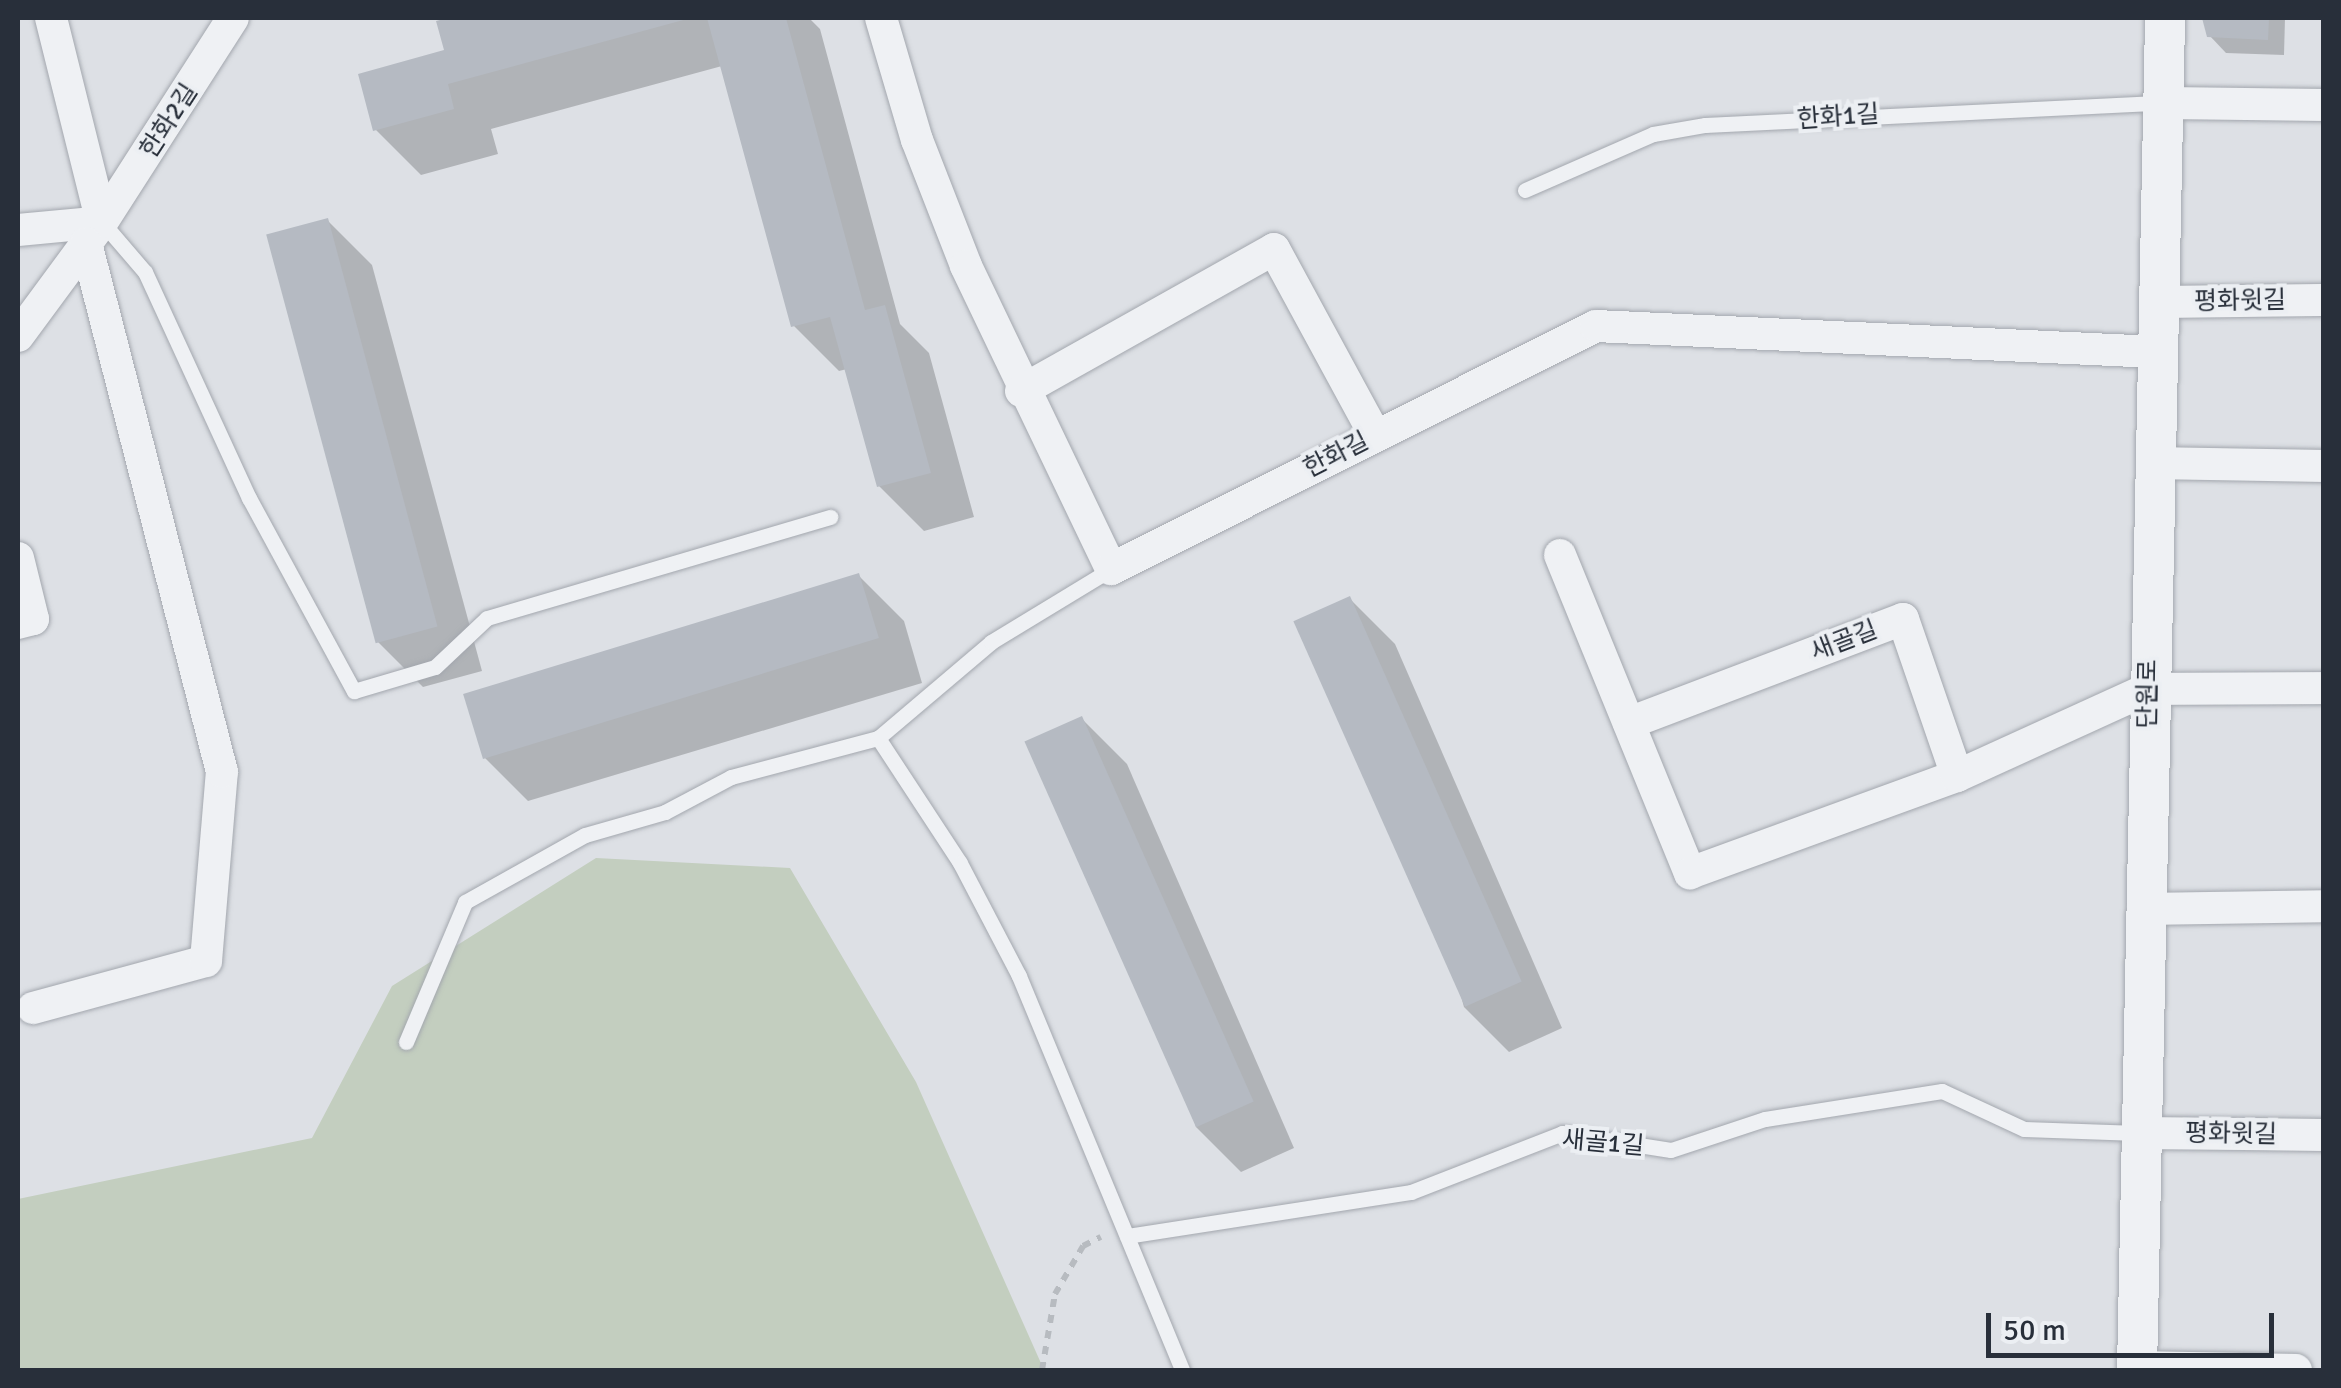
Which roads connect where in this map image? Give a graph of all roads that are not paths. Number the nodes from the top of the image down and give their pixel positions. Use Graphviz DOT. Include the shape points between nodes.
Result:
graph roads {
  1 [pos="51,18"];
  2 [pos="233,18"];
  3 [pos="881,18"];
  4 [pos="2165,18"];
  5 [pos="2162,103"];
  6 [pos="2324,105"];
  7 [pos="1525,190"];
  8 [pos="18,230"];
  9 [pos="94,232"];
  10 [pos="51,288"];
  11 [pos="18,292"];
  12 [pos="2324,300"];
  13 [pos="2157,302"];
  14 [pos="18,336"];
  15 [pos="2156,352"];
  16 [pos="1021,390"];
  17 [pos="1375,435"];
  18 [pos="2153,463"];
  19 [pos="2324,466"];
  20 [pos="830,517"];
  21 [pos="1560,555"];
  22 [pos="18,558"];
  23 [pos="1111,569"];
  24 [pos="18,623"];
  25 [pos="2324,688"];
  26 [pos="2148,689"];
  27 [pos="1629,723"];
  28 [pos="878,738"];
  29 [pos="1958,776"];
  30 [pos="2324,906"];
  31 [pos="2143,909"];
  32 [pos="34,1008"];
  33 [pos="406,1042"];
  34 [pos="2138,1133"];
  35 [pos="2324,1135"];
  36 [pos="1127,1236"];
  37 [pos="2137,1369"];
  38 [pos="1182,1370"];
  39 [pos="2296,1370"];
  1 -- 9 [label="street"];
  2 -- 9 [label="street, 한화2길"];
  3 -- 16 [label="street" via="917,140"];
  4 -- 5 [label="street, 단원로"];
  5 -- 6 [label="street"];
  5 -- 7 [label="lane, 한화1길" via="1705,125 1654,134"];
  5 -- 13 [label="street, 단원로"];
  8 -- 9 [label="street"];
  9 -- 10 [label="street, 한화2길"];
  9 -- 20 [label="lane" via="145,272 249,498 354,692 435,667 487,618"];
  9 -- 32 [label="street" via="222,772 206,962"];
  10 -- 11 [label="street"];
  10 -- 14 [label="street, 한화2길"];
  12 -- 13 [label="street, 평화윗길"];
  13 -- 15 [label="street, 단원로"];
  15 -- 17 [label="street, 한화길" via="1596,326"];
  15 -- 18 [label="street, 단원로"];
  16 -- 17 [label="street" via="1274,250"];
  16 -- 23 [label="street"];
  17 -- 23 [label="street, 한화길"];
  18 -- 19 [label="street"];
  18 -- 26 [label="street, 단원로"];
  21 -- 27 [label="street"];
  22 -- 24 [label="street" via="33,618"];
  23 -- 28 [label="lane" via="991,642"];
  25 -- 26 [label="street"];
  26 -- 29 [label="street"];
  26 -- 31 [label="street, 단원로"];
  27 -- 29 [label="street" via="1690,873"];
  27 -- 29 [label="street, 새골길" via="1903,619"];
  28 -- 33 [label="lane" via="731,776 665,812 585,835 465,902"];
  28 -- 36 [label="lane" via="960,862 1019,976"];
  30 -- 31 [label="street"];
  31 -- 34 [label="street, 단원로"];
  34 -- 35 [label="street, 평화윗길"];
  34 -- 36 [label="lane, 새골1길" via="2024,1129 1942,1091 1764,1119 1671,1150 1562,1133 1411,1192"];
  34 -- 37 [label="street, 단원로"];
  36 -- 38 [label="lane"];
  37 -- 39 [label="street"];
}
